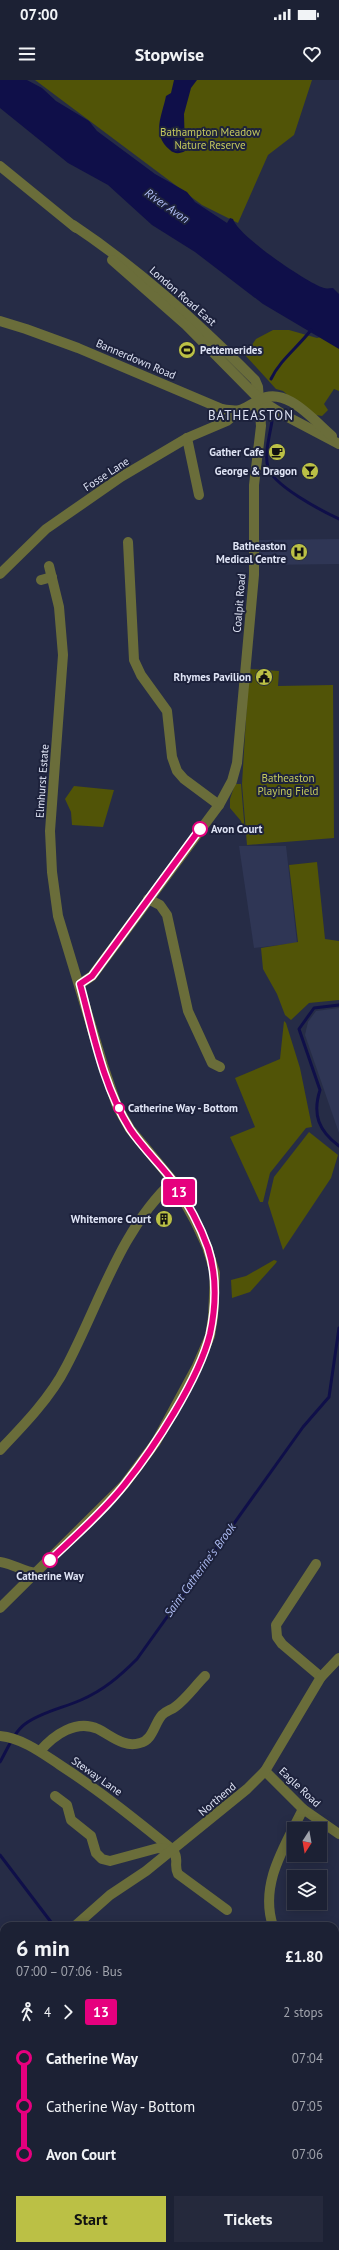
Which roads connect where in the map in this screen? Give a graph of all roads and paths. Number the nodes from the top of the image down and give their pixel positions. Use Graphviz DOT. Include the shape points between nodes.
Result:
graph roads {
  1 [pos="0,166"];
  2 [pos="0,321"];
  3 [pos="260,400"];
  4 [pos="236,411"];
  5 [pos="187,438"];
  6 [pos="339,443"];
  7 [pos="199,495"];
  8 [pos="128,542"];
  9 [pos="49,566"];
  10 [pos="0,574"];
  11 [pos="52,577"];
  12 [pos="41,580"];
  13 [pos="219,805"];
  14 [pos="148,899"];
  15 [pos="80,984"];
  16 [pos="220,1067"];
  17 [pos="172,1181"];
  18 [pos="0,1450"];
  19 [pos="0,1562"];
  20 [pos="316,1564"];
  21 [pos="37,1573"];
  22 [pos="0,1608"];
  23 [pos="339,1659"];
  24 [pos="205,1676"];
  25 [pos="321,1677"];
  26 [pos="5,1736"];
  27 [pos="40,1751"];
  28 [pos="265,1771"];
  29 [pos="55,1796"];
  30 [pos="303,1809"];
  31 [pos="339,1834"];
  32 [pos="173,1850"];
  33 [pos="227,1910"];
  34 [pos="80,1922"];
  35 [pos="271,1922"];
  1 -- 3 [label="street, London Road East" via="116,256 203,329 254,380 258,386"];
  2 -- 4 [label="street, Bannerdown Road" via="78,348 222,409"];
  3 -- 4 [label="street" via="246,409"];
  3 -- 6 [label="street"];
  3 -- 6 [label="street" via="272,396 292,402"];
  3 -- 13 [label="street, Coalpit Road" via="260,445 254,485 254,575 237,763 232,781"];
  4 -- 5 [label="street, Fosse Lane" via="227,421"];
  5 -- 7 [label="street"];
  5 -- 10 [label="street, Fosse Lane" via="121,477 46,529"];
  8 -- 13 [label="street" via="131,642 134,660 141,675 167,711 172,757 177,771"];
  9 -- 11 [label="street, Elmhurst Estate"];
  11 -- 12 [label="street"];
  11 -- 15 [label="street, Elmhurst Estate" via="59,607 63,655 50,831 52,872 58,916"];
  13 -- 14 [label="street"];
  14 -- 15 [label="street" via="92,976"];
  14 -- 16 [label="street" via="160,905 167,915 188,1011 212,1063"];
  15 -- 17 [label="street, Elmhurst Estate" via="117,1106 130,1130"];
  17 -- 18 [label="street" via="158,1194 130,1235 66,1369 29,1420"];
  17 -- 21 [label="street" via="195,1221 215,1273 210,1336 186,1389 156,1442 124,1485"];
  19 -- 21 [label="street"];
  20 -- 25 [label="street" via="276,1625 276,1637"];
  21 -- 22 [label="street"];
  23 -- 25 [label="street, Northend"];
  24 -- 27 [label="street" via="175,1707 162,1716 148,1739 140,1743 120,1742 97,1729 77,1727 60,1733"];
  25 -- 28 [label="street, Northend"];
  26 -- 27 [label="street, Steway Lane"];
  27 -- 32 [label="street, Steway Lane" via="103,1793"];
  28 -- 30 [label="street, Eagle Road"];
  28 -- 32 [label="street, Northend" via="247,1790"];
  29 -- 32 [label="street" via="67,1805 71,1820 91,1836 96,1853 102,1858 110,1861 158,1848"];
  30 -- 31 [label="street, Eagle Road"];
  30 -- 35 [label="street" via="271,1878 267,1899"];
  32 -- 33 [label="street" via="178,1856 178,1874"];
  32 -- 34 [label="street, Northend" via="132,1882 110,1895"];
}
